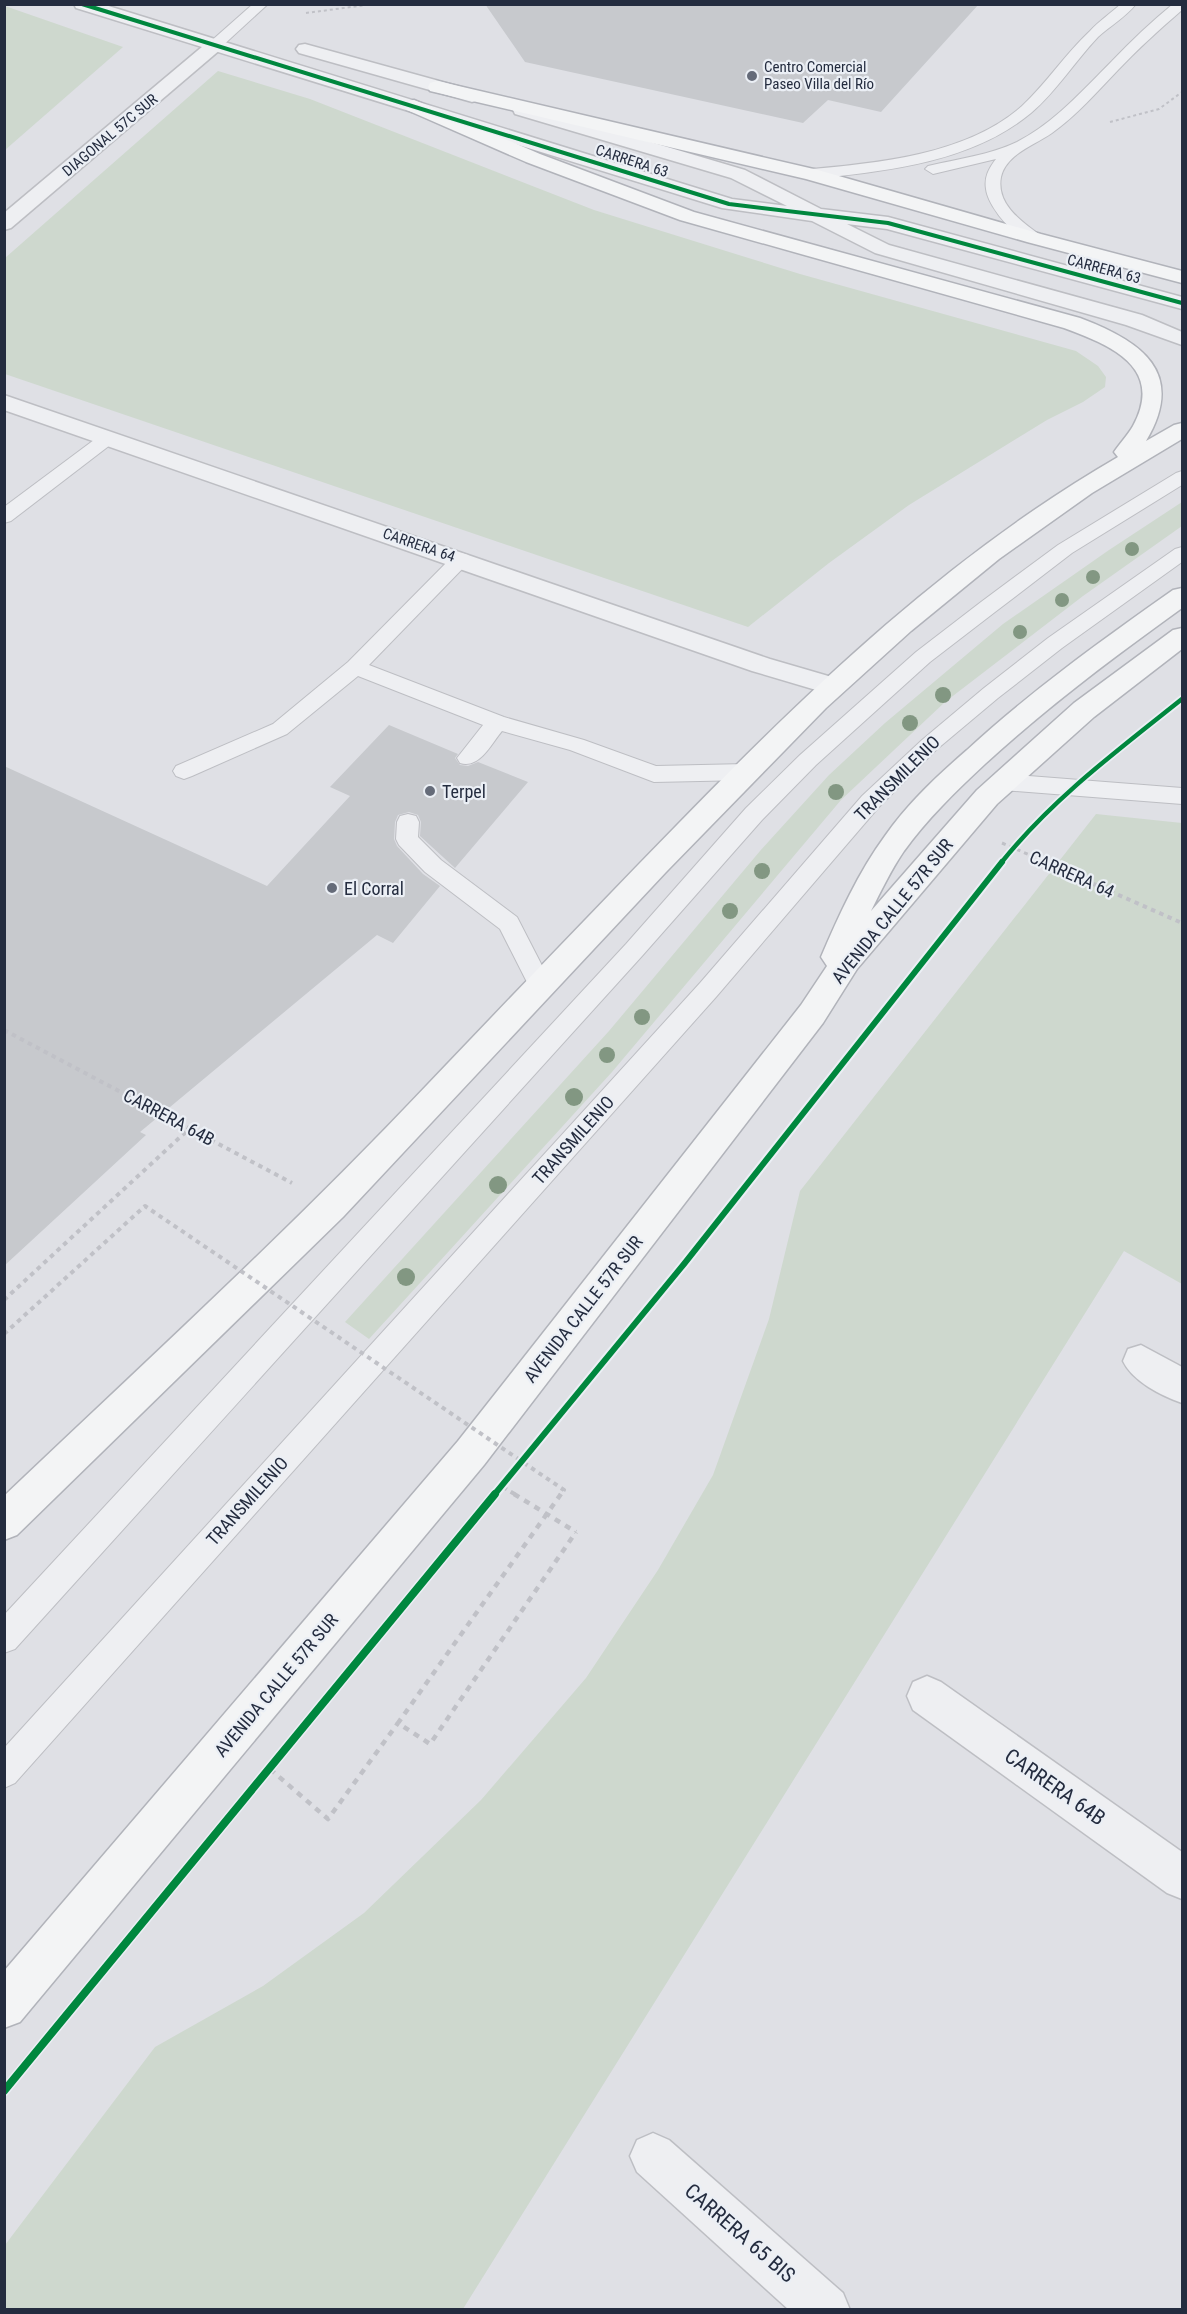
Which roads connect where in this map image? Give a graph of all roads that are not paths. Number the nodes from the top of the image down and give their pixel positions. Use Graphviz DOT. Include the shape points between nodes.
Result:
graph roads {
  1 [pos="82,4"];
  2 [pos="262,4"];
  3 [pos="1130,4"];
  4 [pos="1182,4"];
  5 [pos="212,23"];
  6 [pos="234,30"];
  7 [pos="253,34"];
  8 [pos="215,45"];
  9 [pos="291,45"];
  10 [pos="437,87"];
  11 [pos="414,106"];
  12 [pos="1033,140"];
  13 [pos="870,168"];
  14 [pos="811,174"];
  15 [pos="817,215"];
  16 [pos="4,224"];
  17 [pos="1034,238"];
  18 [pos="1182,277"];
  19 [pos="1182,303"];
  20 [pos="1182,339"];
  21 [pos="4,402"];
  22 [pos="1182,430"];
  23 [pos="108,438"];
  24 [pos="1182,477"];
  25 [pos="1093,480"];
  26 [pos="4,517"];
  27 [pos="1182,553"];
  28 [pos="461,559"];
  29 [pos="1182,596"];
  30 [pos="1182,636"];
  31 [pos="355,667"];
  32 [pos="833,686"];
  33 [pos="497,722"];
  34 [pos="468,758"];
  35 [pos="184,771"];
  36 [pos="746,772"];
  37 [pos="1003,782"];
  38 [pos="1182,796"];
  39 [pos="408,822"];
  40 [pos="541,987"];
  41 [pos="812,1014"];
  42 [pos="1142,1361"];
  43 [pos="1182,1386"];
  44 [pos="4,1522"];
  45 [pos="4,1638"];
  46 [pos="927,1696"];
  47 [pos="4,1772"];
  48 [pos="1182,1878"];
  49 [pos="4,2006"];
  50 [pos="653,2156"];
  51 [pos="826,2310"];
  1 -- 8 [label="street, CARRERA 63"];
  2 -- 6 [label="lane"];
  3 -- 13 [label="lane" via="1094,34 1027,110 999,128 956,148"];
  4 -- 12 [label="lane" via="1148,32 1070,113"];
  5 -- 6 [label="street"];
  6 -- 7 [label="street"];
  6 -- 8 [label="lane"];
  8 -- 11 [label="street, CARRERA 63"];
  8 -- 16 [label="street, DIAGONAL 57C SUR"];
  9 -- 10 [label="street, CARRERA 63"];
  10 -- 14 [label="highway"];
  10 -- 15 [label="street, CARRERA 63" via="738,174"];
  11 -- 15 [label="street, CARRERA 63" via="729,204"];
  11 -- 25 [label="highway" via="533,158 687,216 1072,323 1131,346 1149,359 1159,374 1164,390 1161,408 1135,444"];
  12 -- 13 [label="lane" via="949,167 914,171"];
  12 -- 17 [label="lane" via="1001,162 994,176 993,192 1000,208"];
  13 -- 14 [label="lane"];
  14 -- 17 [label="highway"];
  15 -- 19 [label="street, CARRERA 63" via="888,223"];
  15 -- 20 [label="street, CARRERA 63" via="882,249 1134,320"];
  17 -- 18 [label="highway"];
  21 -- 23 [label="street, CARRERA 64"];
  22 -- 25 [label="highway"];
  23 -- 26 [label="lane"];
  23 -- 28 [label="street, CARRERA 64"];
  24 -- 45 [label="lane" via="1065,549 979,614 923,657 800,768"];
  25 -- 32 [label="highway" via="926,602"];
  27 -- 47 [label="lane, TRANSMILENIO" via="991,693 870,802 708,990"];
  28 -- 31 [label="lane"];
  28 -- 32 [label="street, CARRERA 64" via="761,665"];
  29 -- 41 [label="highway" via="1037,704 921,811 894,843 857,908"];
  30 -- 37 [label="highway, AVENIDA CALLE 57R SUR" via="1084,710"];
  31 -- 33 [label="lane"];
  31 -- 35 [label="lane" via="280,729"];
  32 -- 36 [label="highway"];
  33 -- 34 [label="lane"];
  33 -- 36 [label="lane" via="577,745 654,774"];
  36 -- 40 [label="highway"];
  37 -- 38 [label="lane"];
  37 -- 41 [label="highway, AVENIDA CALLE 57R SUR" via="846,961"];
  39 -- 40 [label="lane" via="407,839 433,866 509,923"];
  40 -- 44 [label="highway" via="332,1206"];
  41 -- 49 [label="highway, AVENIDA CALLE 57R SUR" via="471,1453"];
  42 -- 43 [label="street"];
  46 -- 48 [label="street, CARRERA 64B"];
  50 -- 51 [label="street, CARRERA 65 BIS"];
}
